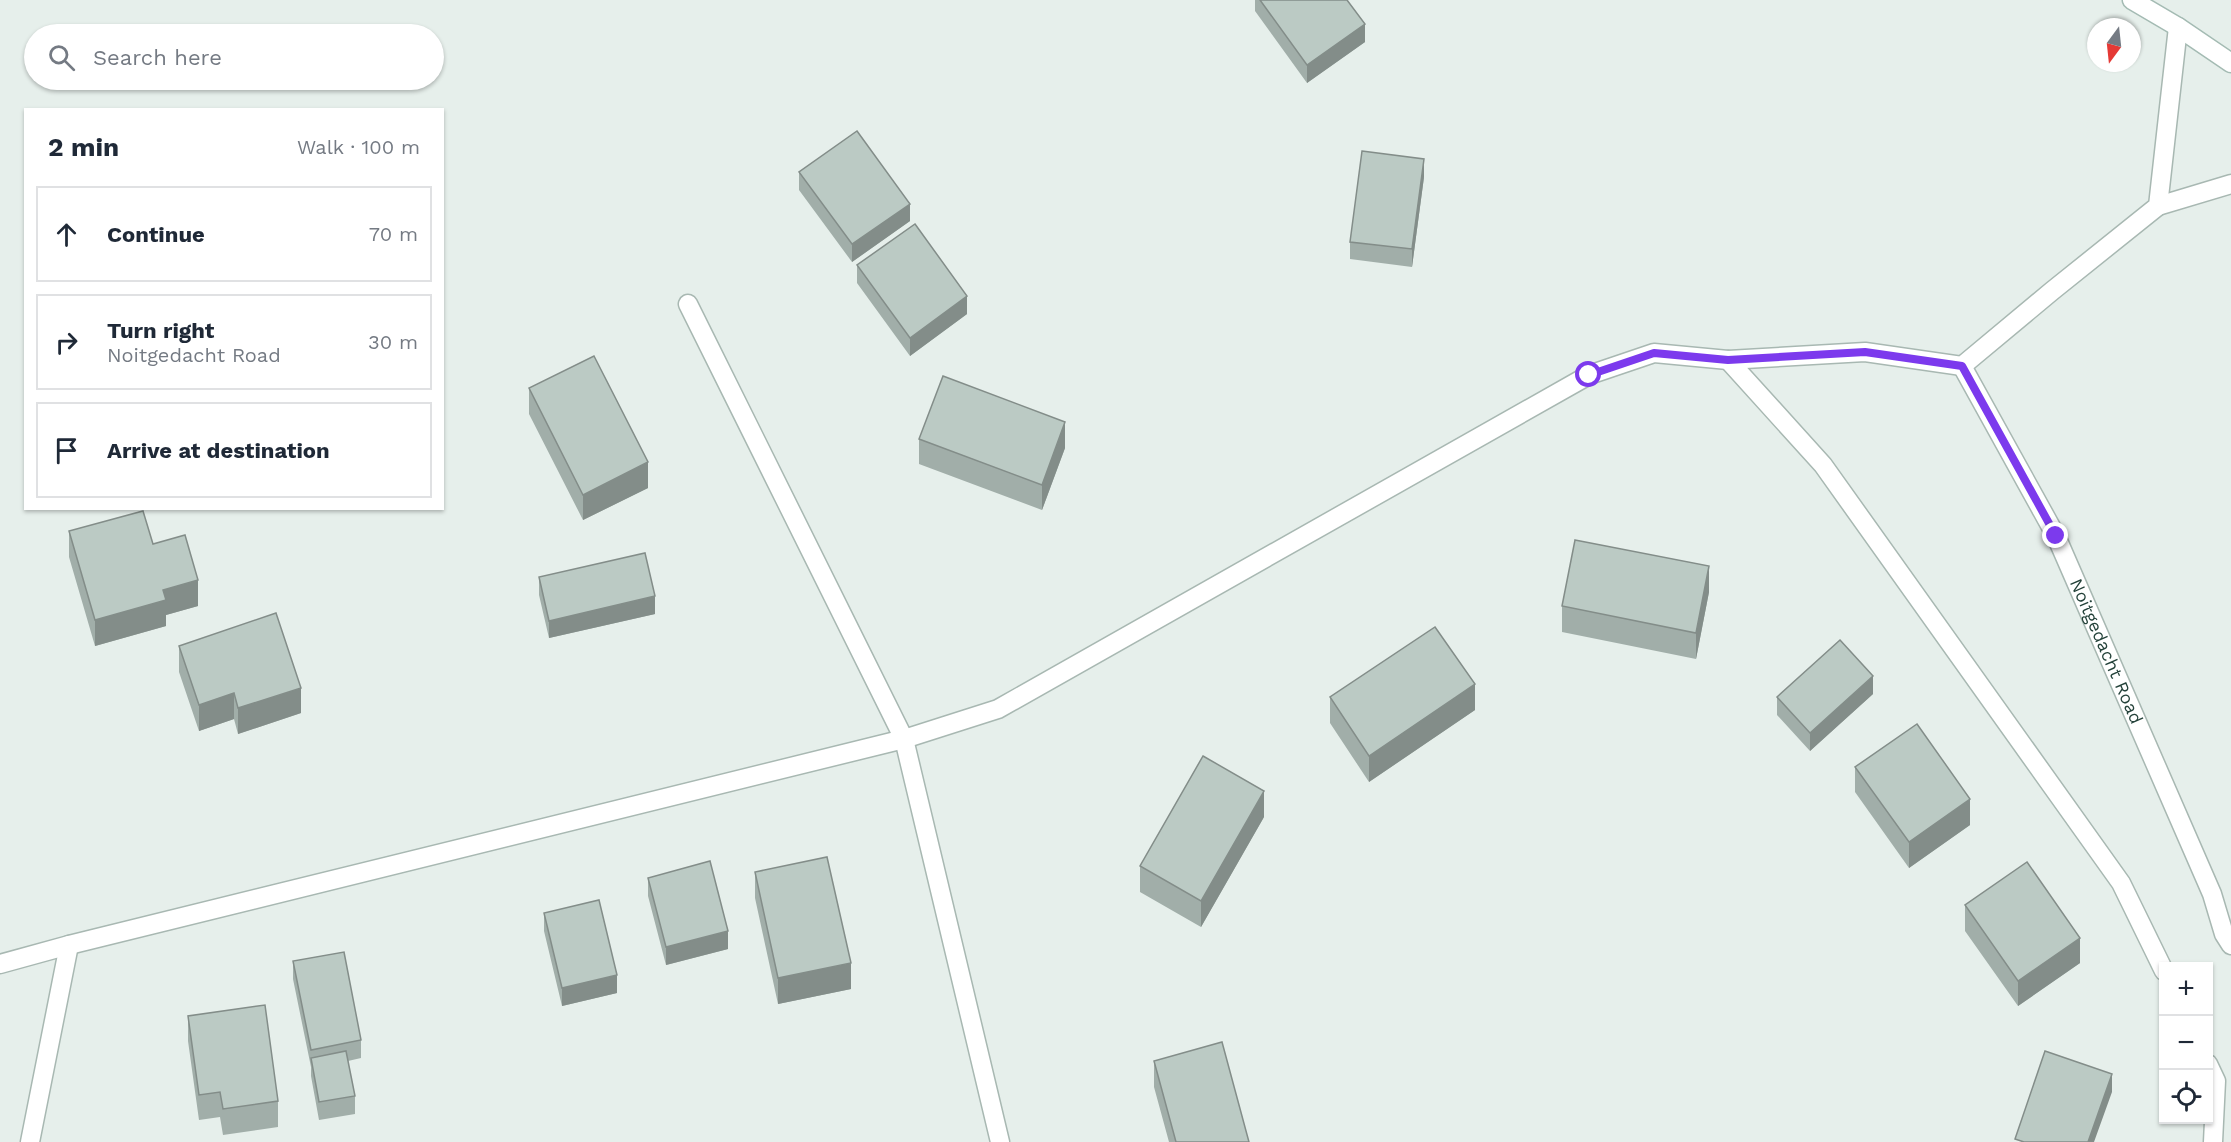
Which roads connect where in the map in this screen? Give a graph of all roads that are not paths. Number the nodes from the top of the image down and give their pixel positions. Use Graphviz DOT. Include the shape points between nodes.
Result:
graph roads {
  1 [pos="2132,0"];
  2 [pos="2178,27"];
  3 [pos="2231,63"];
  4 [pos="2231,183"];
  5 [pos="2158,206"];
  6 [pos="688,304"];
  7 [pos="1728,360"];
  8 [pos="1962,366"];
  9 [pos="904,739"];
  10 [pos="69,945"];
  11 [pos="2231,945"];
  12 [pos="2159,963"];
  13 [pos="0,964"];
  14 [pos="2211,1070"];
  15 [pos="30,1142"];
  16 [pos="1000,1142"];
  17 [pos="2213,1142"];
  1 -- 2 [label="street"];
  2 -- 3 [label="street"];
  2 -- 5 [label="street"];
  4 -- 5 [label="street"];
  5 -- 8 [label="street"];
  6 -- 9 [label="street"];
  7 -- 8 [label="street" via="1865,352"];
  7 -- 9 [label="street" via="1654,353 1589,375 998,709"];
  7 -- 12 [label="street" via="1837,484 2121,883"];
  8 -- 11 [label="street, Noitgedacht Road" via="2056,536"];
  9 -- 10 [label="street"];
  9 -- 16 [label="street"];
  10 -- 13 [label="street"];
  10 -- 15 [label="street"];
  14 -- 17 [label="street" via="2217,1081"];
}
